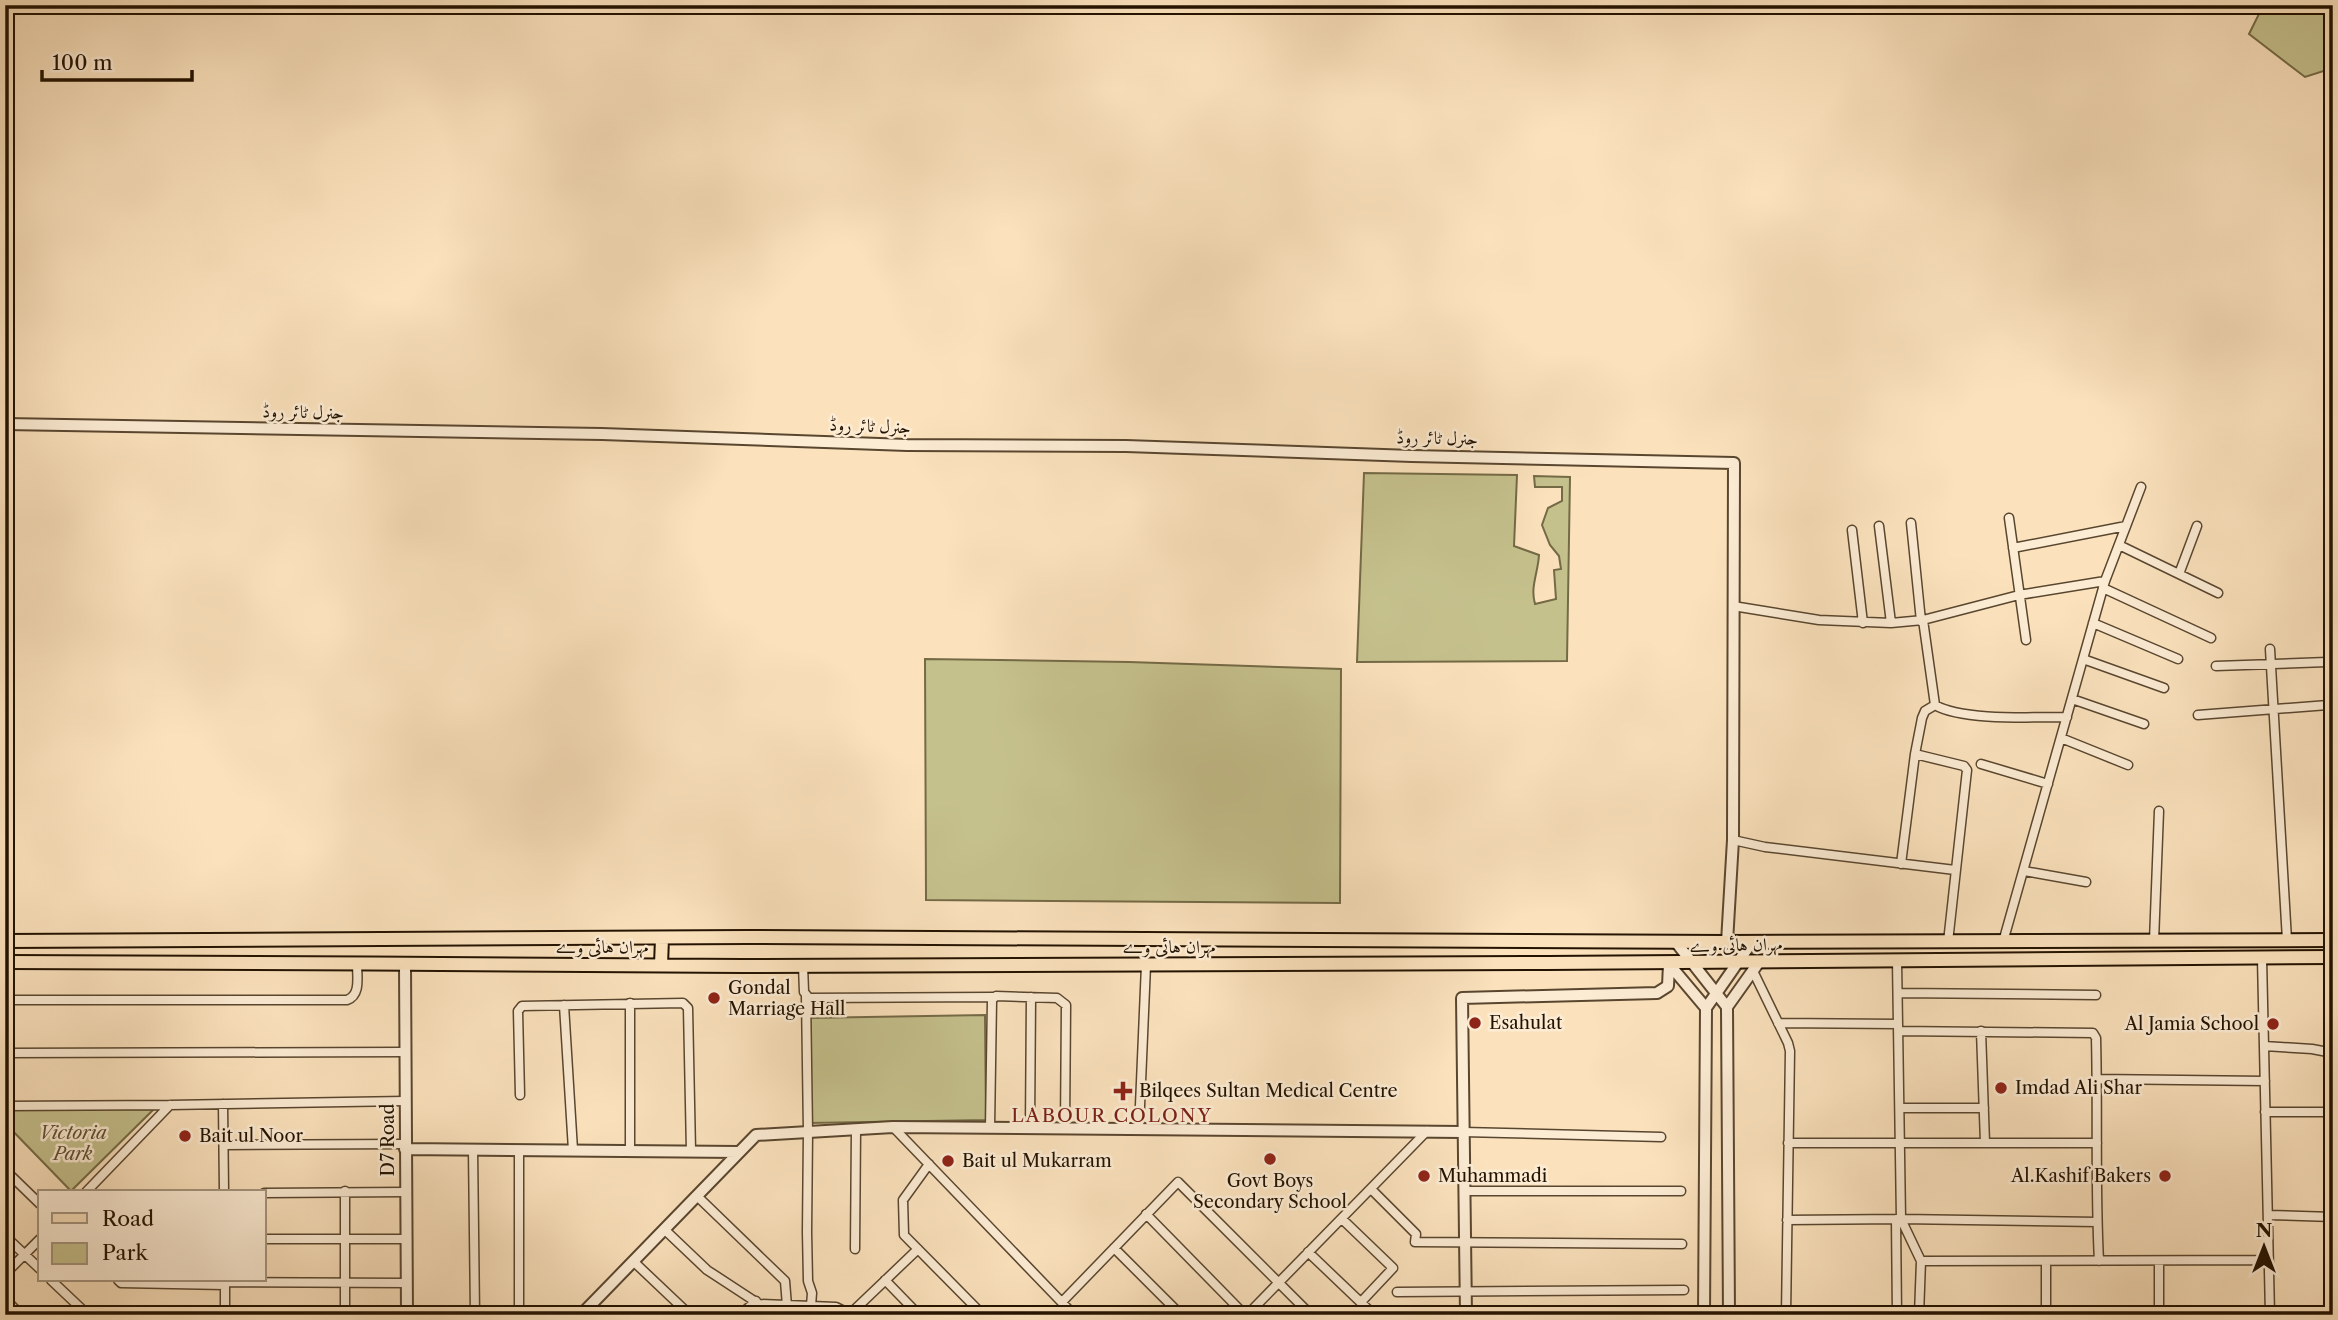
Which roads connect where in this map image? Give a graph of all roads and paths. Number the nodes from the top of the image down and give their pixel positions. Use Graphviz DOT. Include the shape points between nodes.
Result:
graph roads {
  1 [pos="5,424"];
  2 [pos="2141,487"];
  3 [pos="2009,518"];
  4 [pos="1911,523"];
  5 [pos="1880,526"];
  6 [pos="2126,526"];
  7 [pos="2197,526"];
  8 [pos="1852,530"];
  9 [pos="2119,545"];
  10 [pos="2013,548"];
  11 [pos="2179,574"];
  12 [pos="2104,584"];
  13 [pos="2218,593"];
  14 [pos="2019,595"];
  15 [pos="1733,606"];
  16 [pos="1922,620"];
  17 [pos="1863,623"];
  18 [pos="1891,623"];
  19 [pos="2093,623"];
  20 [pos="2211,638"];
  21 [pos="2026,640"];
  22 [pos="2270,649"];
  23 [pos="2083,659"];
  24 [pos="2178,659"];
  25 [pos="2327,662"];
  26 [pos="2216,666"];
  27 [pos="2271,666"];
  28 [pos="2164,688"];
  29 [pos="2072,699"];
  30 [pos="1935,705"];
  31 [pos="2328,705"];
  32 [pos="2273,710"];
  33 [pos="2198,715"];
  34 [pos="2067,717"];
  35 [pos="2144,724"];
  36 [pos="2061,738"];
  37 [pos="1914,754"];
  38 [pos="1981,764"];
  39 [pos="2128,765"];
  40 [pos="2048,784"];
  41 [pos="2159,811"];
  42 [pos="1733,840"];
  43 [pos="1901,864"];
  44 [pos="1955,870"];
  45 [pos="2024,871"];
  46 [pos="2086,882"];
  47 [pos="662,938"];
  48 [pos="2287,940"];
  49 [pos="2333,940"];
  50 [pos="5,941"];
  51 [pos="1675,941"];
  52 [pos="2154,941"];
  53 [pos="1727,942"];
  54 [pos="1752,942"];
  55 [pos="1948,942"];
  56 [pos="2003,942"];
  57 [pos="2333,957"];
  58 [pos="2262,958"];
  59 [pos="1897,961"];
  60 [pos="5,962"];
  61 [pos="1738,962"];
  62 [pos="1692,963"];
  63 [pos="357,964"];
  64 [pos="1669,964"];
  65 [pos="405,965"];
  66 [pos="661,965"];
  67 [pos="803,965"];
  68 [pos="1146,965"];
  69 [pos="1756,967"];
  70 [pos="1716,993"];
  71 [pos="1898,993"];
  72 [pos="2096,995"];
  73 [pos="806,996"];
  74 [pos="993,997"];
  75 [pos="1031,997"];
  76 [pos="5,1000"];
  77 [pos="630,1003"];
  78 [pos="564,1004"];
  79 [pos="1727,1007"];
  80 [pos="1706,1008"];
  81 [pos="1778,1023"];
  82 [pos="1898,1028"];
  83 [pos="1981,1031"];
  84 [pos="2264,1046"];
  85 [pos="5,1052"];
  86 [pos="405,1052"];
  87 [pos="2333,1053"];
  88 [pos="2097,1079"];
  89 [pos="2265,1081"];
  90 [pos="520,1096"];
  91 [pos="405,1101"];
  92 [pos="223,1104"];
  93 [pos="170,1105"];
  94 [pos="5,1106"];
  95 [pos="1900,1108"];
  96 [pos="1983,1108"];
  97 [pos="2265,1112"];
  98 [pos="2333,1112"];
  99 [pos="893,1127"];
  100 [pos="990,1128"];
  101 [pos="1030,1128"];
  102 [pos="856,1129"];
  103 [pos="1065,1129"];
  104 [pos="1139,1129"];
  105 [pos="1427,1131"];
  106 [pos="808,1132"];
  107 [pos="1463,1132"];
  108 [pos="1661,1137"];
  109 [pos="1788,1143"];
  110 [pos="1900,1143"];
  111 [pos="1985,1143"];
  112 [pos="2097,1143"];
  113 [pos="224,1145"];
  114 [pos="405,1146"];
  115 [pos="472,1149"];
  116 [pos="519,1150"];
  117 [pos="573,1150"];
  118 [pos="631,1151"];
  119 [pos="691,1152"];
  120 [pos="739,1152"];
  121 [pos="929,1164"];
  122 [pos="5,1171"];
  123 [pos="1371,1189"];
  124 [pos="92,1190"];
  125 [pos="224,1190"];
  126 [pos="345,1191"];
  127 [pos="1465,1191"];
  128 [pos="1681,1191"];
  129 [pos="406,1192"];
  130 [pos="266,1194"];
  131 [pos="697,1196"];
  132 [pos="38,1202"];
  133 [pos="2333,1205"];
  134 [pos="1146,1214"];
  135 [pos="2267,1215"];
  136 [pos="2331,1217"];
  137 [pos="1342,1219"];
  138 [pos="1899,1219"];
  139 [pos="1787,1220"];
  140 [pos="2097,1222"];
  141 [pos="665,1230"];
  142 [pos="5,1236"];
  143 [pos="266,1239"];
  144 [pos="345,1239"];
  145 [pos="406,1239"];
  146 [pos="38,1241"];
  147 [pos="1465,1241"];
  148 [pos="1682,1244"];
  149 [pos="1114,1248"];
  150 [pos="855,1249"];
  151 [pos="918,1249"];
  152 [pos="1308,1252"];
  153 [pos="25,1255"];
  154 [pos="633,1261"];
  155 [pos="1921,1261"];
  156 [pos="2046,1261"];
  157 [pos="2099,1261"];
  158 [pos="2159,1261"];
  159 [pos="2268,1261"];
  160 [pos="38,1267"];
  161 [pos="5,1274"];
  162 [pos="885,1280"];
  163 [pos="53,1282"];
  164 [pos="120,1282"];
  165 [pos="225,1282"];
  166 [pos="1279,1282"];
  167 [pos="345,1283"];
  168 [pos="406,1283"];
  169 [pos="1684,1290"];
  170 [pos="1465,1291"];
  171 [pos="1397,1292"];
  172 [pos="5,1300"];
  173 [pos="1362,1301"];
  174 [pos="1062,1302"];
  175 [pos="757,1303"];
  176 [pos="787,1306"];
  177 [pos="811,1306"];
  178 [pos="2046,1312"];
  179 [pos="1920,1313"];
  180 [pos="2159,1313"];
  181 [pos="2270,1313"];
  182 [pos="851,1314"];
  183 [pos="21,1315"];
  184 [pos="88,1315"];
  185 [pos="225,1315"];
  186 [pos="345,1315"];
  187 [pos="407,1315"];
  188 [pos="475,1315"];
  189 [pos="519,1315"];
  190 [pos="581,1315"];
  191 [pos="690,1315"];
  192 [pos="740,1315"];
  193 [pos="763,1315"];
  194 [pos="919,1315"];
  195 [pos="983,1315"];
  196 [pos="1074,1315"];
  197 [pos="1181,1315"];
  198 [pos="1246,1315"];
  199 [pos="1311,1315"];
  200 [pos="1374,1315"];
  201 [pos="1466,1315"];
  202 [pos="1704,1315"];
  203 [pos="1729,1315"];
  204 [pos="1786,1315"];
  205 [pos="1897,1315"];
  1 -- 15 [label="street, جنرل ٹائر روڈ" via="1734,463"];
  2 -- 6 [label="street"];
  3 -- 10 [label="street"];
  4 -- 16 [label="street"];
  5 -- 18 [label="street"];
  6 -- 9 [label="street"];
  6 -- 10 [label="street"];
  7 -- 11 [label="street"];
  8 -- 17 [label="street"];
  9 -- 11 [label="street"];
  9 -- 12 [label="street"];
  10 -- 14 [label="street"];
  11 -- 13 [label="street"];
  12 -- 14 [label="street"];
  12 -- 19 [label="street"];
  12 -- 20 [label="street"];
  14 -- 16 [label="street"];
  14 -- 21 [label="street"];
  15 -- 17 [label="street"];
  15 -- 42 [label="street"];
  16 -- 18 [label="street"];
  16 -- 30 [label="street"];
  17 -- 18 [label="street"];
  19 -- 23 [label="street"];
  19 -- 24 [label="street"];
  22 -- 27 [label="street"];
  23 -- 28 [label="street"];
  23 -- 29 [label="street"];
  25 -- 27 [label="street"];
  26 -- 27 [label="street"];
  27 -- 32 [label="street"];
  29 -- 34 [label="street"];
  29 -- 35 [label="street"];
  30 -- 34 [label="street" via="1978,715"];
  30 -- 37 [label="street" via="1922,718"];
  31 -- 32 [label="street"];
  32 -- 33 [label="street"];
  32 -- 48 [label="street"];
  34 -- 36 [label="street"];
  36 -- 39 [label="street"];
  36 -- 40 [label="street"];
  37 -- 43 [label="street"];
  37 -- 44 [label="street" via="1967,770"];
  38 -- 40 [label="street"];
  40 -- 45 [label="street"];
  41 -- 52 [label="street"];
  42 -- 43 [label="street"];
  42 -- 53 [label="street"];
  43 -- 44 [label="street"];
  44 -- 55 [label="street"];
  45 -- 46 [label="street"];
  45 -- 56 [label="street"];
  47 -- 50 [label="main road, مہران ہائی وے"];
  47 -- 51 [label="main road, مہران ہائی وے"];
  47 -- 66 [label="main road"];
  48 -- 49 [label="main road, مہران ہائی وے"];
  48 -- 52 [label="main road, مہران ہائی وے"];
  51 -- 53 [label="main road, مہران ہائی وے"];
  51 -- 62 [label="street"];
  52 -- 56 [label="main road, مہران ہائی وے"];
  53 -- 54 [label="main road, مہران ہائی وے"];
  54 -- 55 [label="main road, مہران ہائی وے"];
  54 -- 61 [label="street"];
  55 -- 56 [label="main road, مہران ہائی وے"];
  57 -- 58 [label="main road, مہران ہائی وے"];
  58 -- 59 [label="main road, مہران ہائی وے"];
  58 -- 84 [label="street"];
  59 -- 69 [label="main road, مہران ہائی وے"];
  59 -- 71 [label="street"];
  60 -- 63 [label="main road, مہران ہائی وے"];
  61 -- 62 [label="main road, مہران ہائی وے"];
  61 -- 69 [label="main road, مہران ہائی وے"];
  61 -- 70 [label="street"];
  62 -- 64 [label="main road, مہران ہائی وے"];
  62 -- 70 [label="street"];
  63 -- 65 [label="main road, مہران ہائی وے"];
  63 -- 76 [label="street" via="356,992 347,1000"];
  64 -- 68 [label="main road, مہران ہائی وے"];
  64 -- 80 [label="street"];
  64 -- 107 [label="street" via="1668,986 1657,993 1462,998"];
  65 -- 66 [label="main road, مہران ہائی وے"];
  65 -- 86 [label="street, D7 Road"];
  66 -- 67 [label="main road, مہران ہائی وے"];
  67 -- 68 [label="main road, مہران ہائی وے"];
  67 -- 73 [label="street"];
  68 -- 104 [label="street"];
  69 -- 79 [label="street"];
  69 -- 81 [label="street"];
  70 -- 79 [label="street"];
  70 -- 80 [label="street"];
  71 -- 72 [label="street"];
  71 -- 82 [label="street"];
  73 -- 74 [label="street"];
  73 -- 106 [label="street"];
  74 -- 75 [label="street"];
  74 -- 100 [label="street"];
  75 -- 101 [label="street"];
  75 -- 103 [label="street" via="1057,998 1066,1005"];
  77 -- 78 [label="street"];
  77 -- 118 [label="street"];
  77 -- 119 [label="street" via="683,1003 688,1008"];
  78 -- 90 [label="street" via="520,1008"];
  78 -- 117 [label="street"];
  79 -- 203 [label="street"];
  80 -- 202 [label="street"];
  81 -- 82 [label="street"];
  81 -- 109 [label="street" via="1790,1051"];
  82 -- 83 [label="street"];
  82 -- 95 [label="street"];
  83 -- 88 [label="street" via="2093,1033"];
  83 -- 96 [label="street"];
  84 -- 87 [label="street"];
  84 -- 89 [label="street"];
  85 -- 86 [label="street"];
  86 -- 91 [label="street, D7 Road"];
  88 -- 89 [label="street"];
  88 -- 112 [label="street"];
  89 -- 97 [label="street"];
  91 -- 92 [label="street"];
  91 -- 114 [label="street, D7 Road"];
  92 -- 93 [label="street"];
  92 -- 113 [label="street"];
  93 -- 94 [label="street"];
  93 -- 124 [label="street"];
  95 -- 96 [label="street"];
  95 -- 110 [label="street"];
  96 -- 111 [label="street"];
  97 -- 98 [label="street"];
  97 -- 135 [label="street"];
  99 -- 100 [label="street"];
  99 -- 102 [label="street"];
  99 -- 121 [label="street"];
  100 -- 101 [label="street"];
  101 -- 103 [label="street"];
  102 -- 106 [label="street"];
  102 -- 150 [label="street"];
  103 -- 104 [label="street"];
  104 -- 105 [label="street"];
  105 -- 107 [label="street"];
  105 -- 123 [label="street"];
  106 -- 120 [label="street" via="755,1135"];
  106 -- 177 [label="street"];
  107 -- 108 [label="street"];
  107 -- 127 [label="street"];
  109 -- 110 [label="street"];
  109 -- 139 [label="street"];
  110 -- 111 [label="street"];
  110 -- 138 [label="street"];
  111 -- 112 [label="street"];
  112 -- 140 [label="street"];
  113 -- 114 [label="street"];
  113 -- 125 [label="street"];
  114 -- 115 [label="street"];
  114 -- 129 [label="street, D7 Road"];
  115 -- 116 [label="street"];
  115 -- 188 [label="street"];
  116 -- 117 [label="street"];
  116 -- 189 [label="street"];
  117 -- 118 [label="street"];
  118 -- 119 [label="street"];
  119 -- 120 [label="street"];
  120 -- 131 [label="street"];
  121 -- 151 [label="street" via="903,1200 904,1235"];
  121 -- 174 [label="street"];
  122 -- 132 [label="street"];
  123 -- 137 [label="street"];
  123 -- 147 [label="street" via="1416,1234 1415,1242"];
  126 -- 129 [label="street"];
  126 -- 130 [label="street"];
  126 -- 144 [label="street"];
  127 -- 128 [label="street"];
  127 -- 147 [label="street"];
  129 -- 145 [label="street, D7 Road"];
  131 -- 141 [label="street"];
  131 -- 176 [label="street" via="785,1281"];
  133 -- 136 [label="street"];
  134 -- 149 [label="street"];
  134 -- 166 [label="street" via="1178,1182"];
  134 -- 198 [label="street"];
  135 -- 136 [label="street"];
  135 -- 159 [label="street"];
  137 -- 152 [label="street"];
  137 -- 173 [label="street" via="1393,1268"];
  138 -- 139 [label="street"];
  138 -- 140 [label="street"];
  138 -- 155 [label="street"];
  138 -- 205 [label="street"];
  139 -- 204 [label="street"];
  140 -- 157 [label="street"];
  141 -- 154 [label="street"];
  141 -- 175 [label="street" via="707,1270"];
  142 -- 153 [label="street"];
  143 -- 144 [label="street"];
  144 -- 145 [label="street"];
  144 -- 167 [label="street"];
  145 -- 168 [label="street, D7 Road"];
  146 -- 153 [label="street"];
  147 -- 148 [label="street"];
  147 -- 170 [label="street"];
  149 -- 174 [label="street"];
  149 -- 197 [label="street"];
  151 -- 162 [label="street"];
  151 -- 195 [label="street"];
  152 -- 166 [label="street"];
  152 -- 173 [label="street"];
  153 -- 160 [label="street"];
  153 -- 161 [label="street"];
  154 -- 190 [label="street"];
  154 -- 191 [label="street"];
  155 -- 156 [label="street"];
  155 -- 179 [label="street"];
  156 -- 157 [label="street"];
  156 -- 178 [label="street"];
  157 -- 158 [label="street"];
  158 -- 159 [label="street"];
  158 -- 180 [label="street"];
  159 -- 181 [label="street"];
  162 -- 182 [label="street"];
  162 -- 194 [label="street"];
  163 -- 184 [label="street"];
  164 -- 165 [label="street"];
  165 -- 167 [label="street"];
  165 -- 185 [label="street"];
  166 -- 198 [label="street"];
  166 -- 199 [label="street"];
  167 -- 168 [label="street"];
  167 -- 186 [label="street"];
  168 -- 187 [label="street, D7 Road"];
  169 -- 170 [label="street"];
  170 -- 171 [label="street"];
  170 -- 201 [label="street"];
  172 -- 183 [label="street"];
  173 -- 200 [label="street"];
  174 -- 196 [label="street"];
  175 -- 176 [label="street"];
  175 -- 192 [label="street"];
  175 -- 193 [label="street"];
  176 -- 177 [label="street"];
  177 -- 182 [label="street" via="836,1307"];
  178 -- 179 [label="street"];
  178 -- 180 [label="street"];
  180 -- 181 [label="street"];
}
